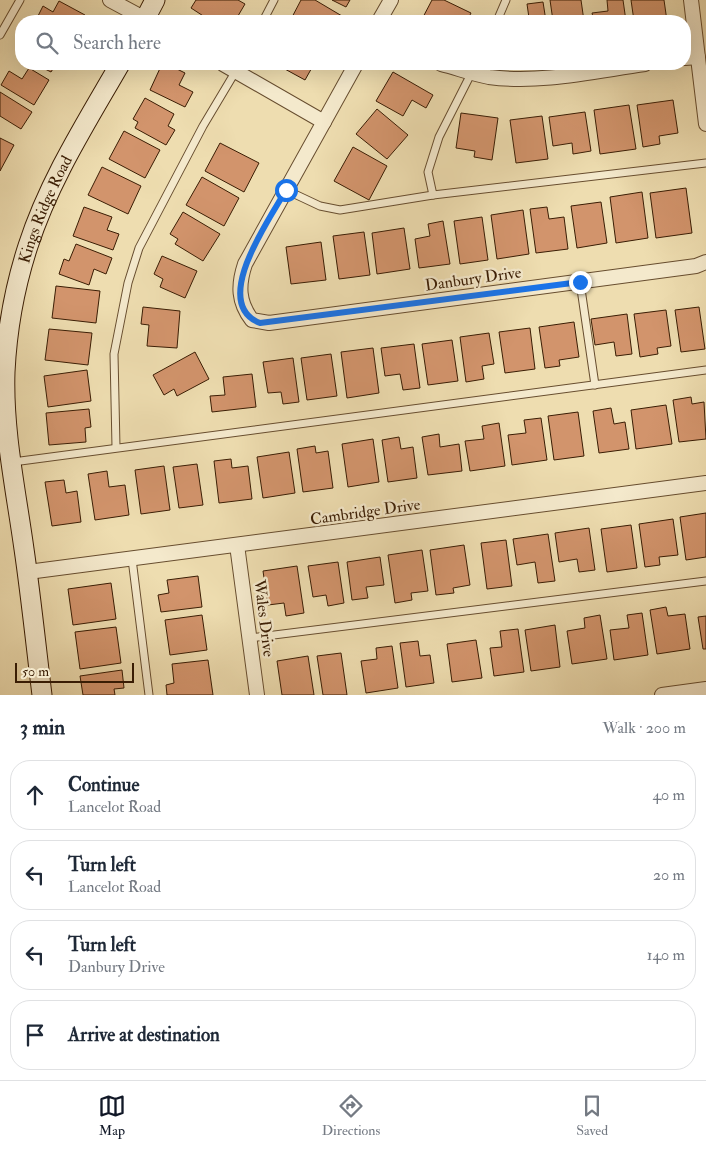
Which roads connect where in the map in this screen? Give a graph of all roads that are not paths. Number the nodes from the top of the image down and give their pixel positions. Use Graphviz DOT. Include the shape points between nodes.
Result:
graph roads {
  1 [pos="20,0"];
  2 [pos="110,0"];
  3 [pos="155,0"];
  4 [pos="274,0"];
  5 [pos="391,0"];
  6 [pos="506,0"];
  7 [pos="691,0"];
  8 [pos="136,15"];
  9 [pos="149,15"];
  10 [pos="266,15"];
  11 [pos="382,15"];
  12 [pos="500,15"];
  13 [pos="0,35"];
  14 [pos="691,57"];
  15 [pos="117,70"];
  16 [pos="236,70"];
  17 [pos="243,70"];
  18 [pos="353,70"];
  19 [pos="473,70"];
  20 [pos="477,70"];
  21 [pos="593,70"];
  22 [pos="324,122"];
  23 [pos="706,124"];
  24 [pos="706,163"];
  25 [pos="286,190"];
  26 [pos="433,195"];
  27 [pos="706,262"];
  28 [pos="580,282"];
  29 [pos="706,370"];
  30 [pos="2,373"];
  31 [pos="595,385"];
  32 [pos="116,447"];
  33 [pos="8,461"];
  34 [pos="706,483"];
  35 [pos="238,545"];
  36 [pos="132,558"];
  37 [pos="28,572"];
  38 [pos="706,581"];
  39 [pos="250,638"];
  40 [pos="706,689"];
  41 [pos="42,695"];
  42 [pos="149,695"];
  43 [pos="257,695"];
  44 [pos="662,695"];
  1 -- 13 [label="lane"];
  2 -- 8 [label="street"];
  3 -- 9 [label="street"];
  4 -- 10 [label="lane"];
  5 -- 11 [label="street"];
  6 -- 12 [label="lane"];
  7 -- 14 [label="street"];
  14 -- 23 [label="street"];
  15 -- 30 [label="street, Kings Ridge Road" via="54,182 32,235 14,301"];
  16 -- 32 [label="lane" via="139,248 128,283 114,354"];
  17 -- 22 [label="street"];
  18 -- 22 [label="street"];
  19 -- 26 [label="lane" via="439,137 428,172"];
  20 -- 21 [label="street" via="489,77 524,78"];
  22 -- 25 [label="street"];
  24 -- 26 [label="lane"];
  25 -- 26 [label="lane" via="320,206 340,210"];
  25 -- 28 [label="street, Danbury Drive" via="245,264 240,292 252,320 269,323"];
  27 -- 28 [label="street, Danbury Drive"];
  28 -- 31 [label="lane"];
  29 -- 31 [label="lane"];
  30 -- 33 [label="street, Kings Ridge Road"];
  31 -- 32 [label="lane"];
  32 -- 33 [label="lane"];
  33 -- 37 [label="street, Kings Ridge Road"];
  34 -- 35 [label="street, Cambridge Drive"];
  35 -- 36 [label="street, Cambridge Drive"];
  35 -- 39 [label="street, Wales Drive"];
  36 -- 37 [label="street, Cambridge Drive"];
  36 -- 42 [label="lane"];
  37 -- 41 [label="street, Kings Ridge Road"];
  38 -- 39 [label="lane"];
  39 -- 43 [label="street, Wales Drive"];
  40 -- 44 [label="street"];
}
